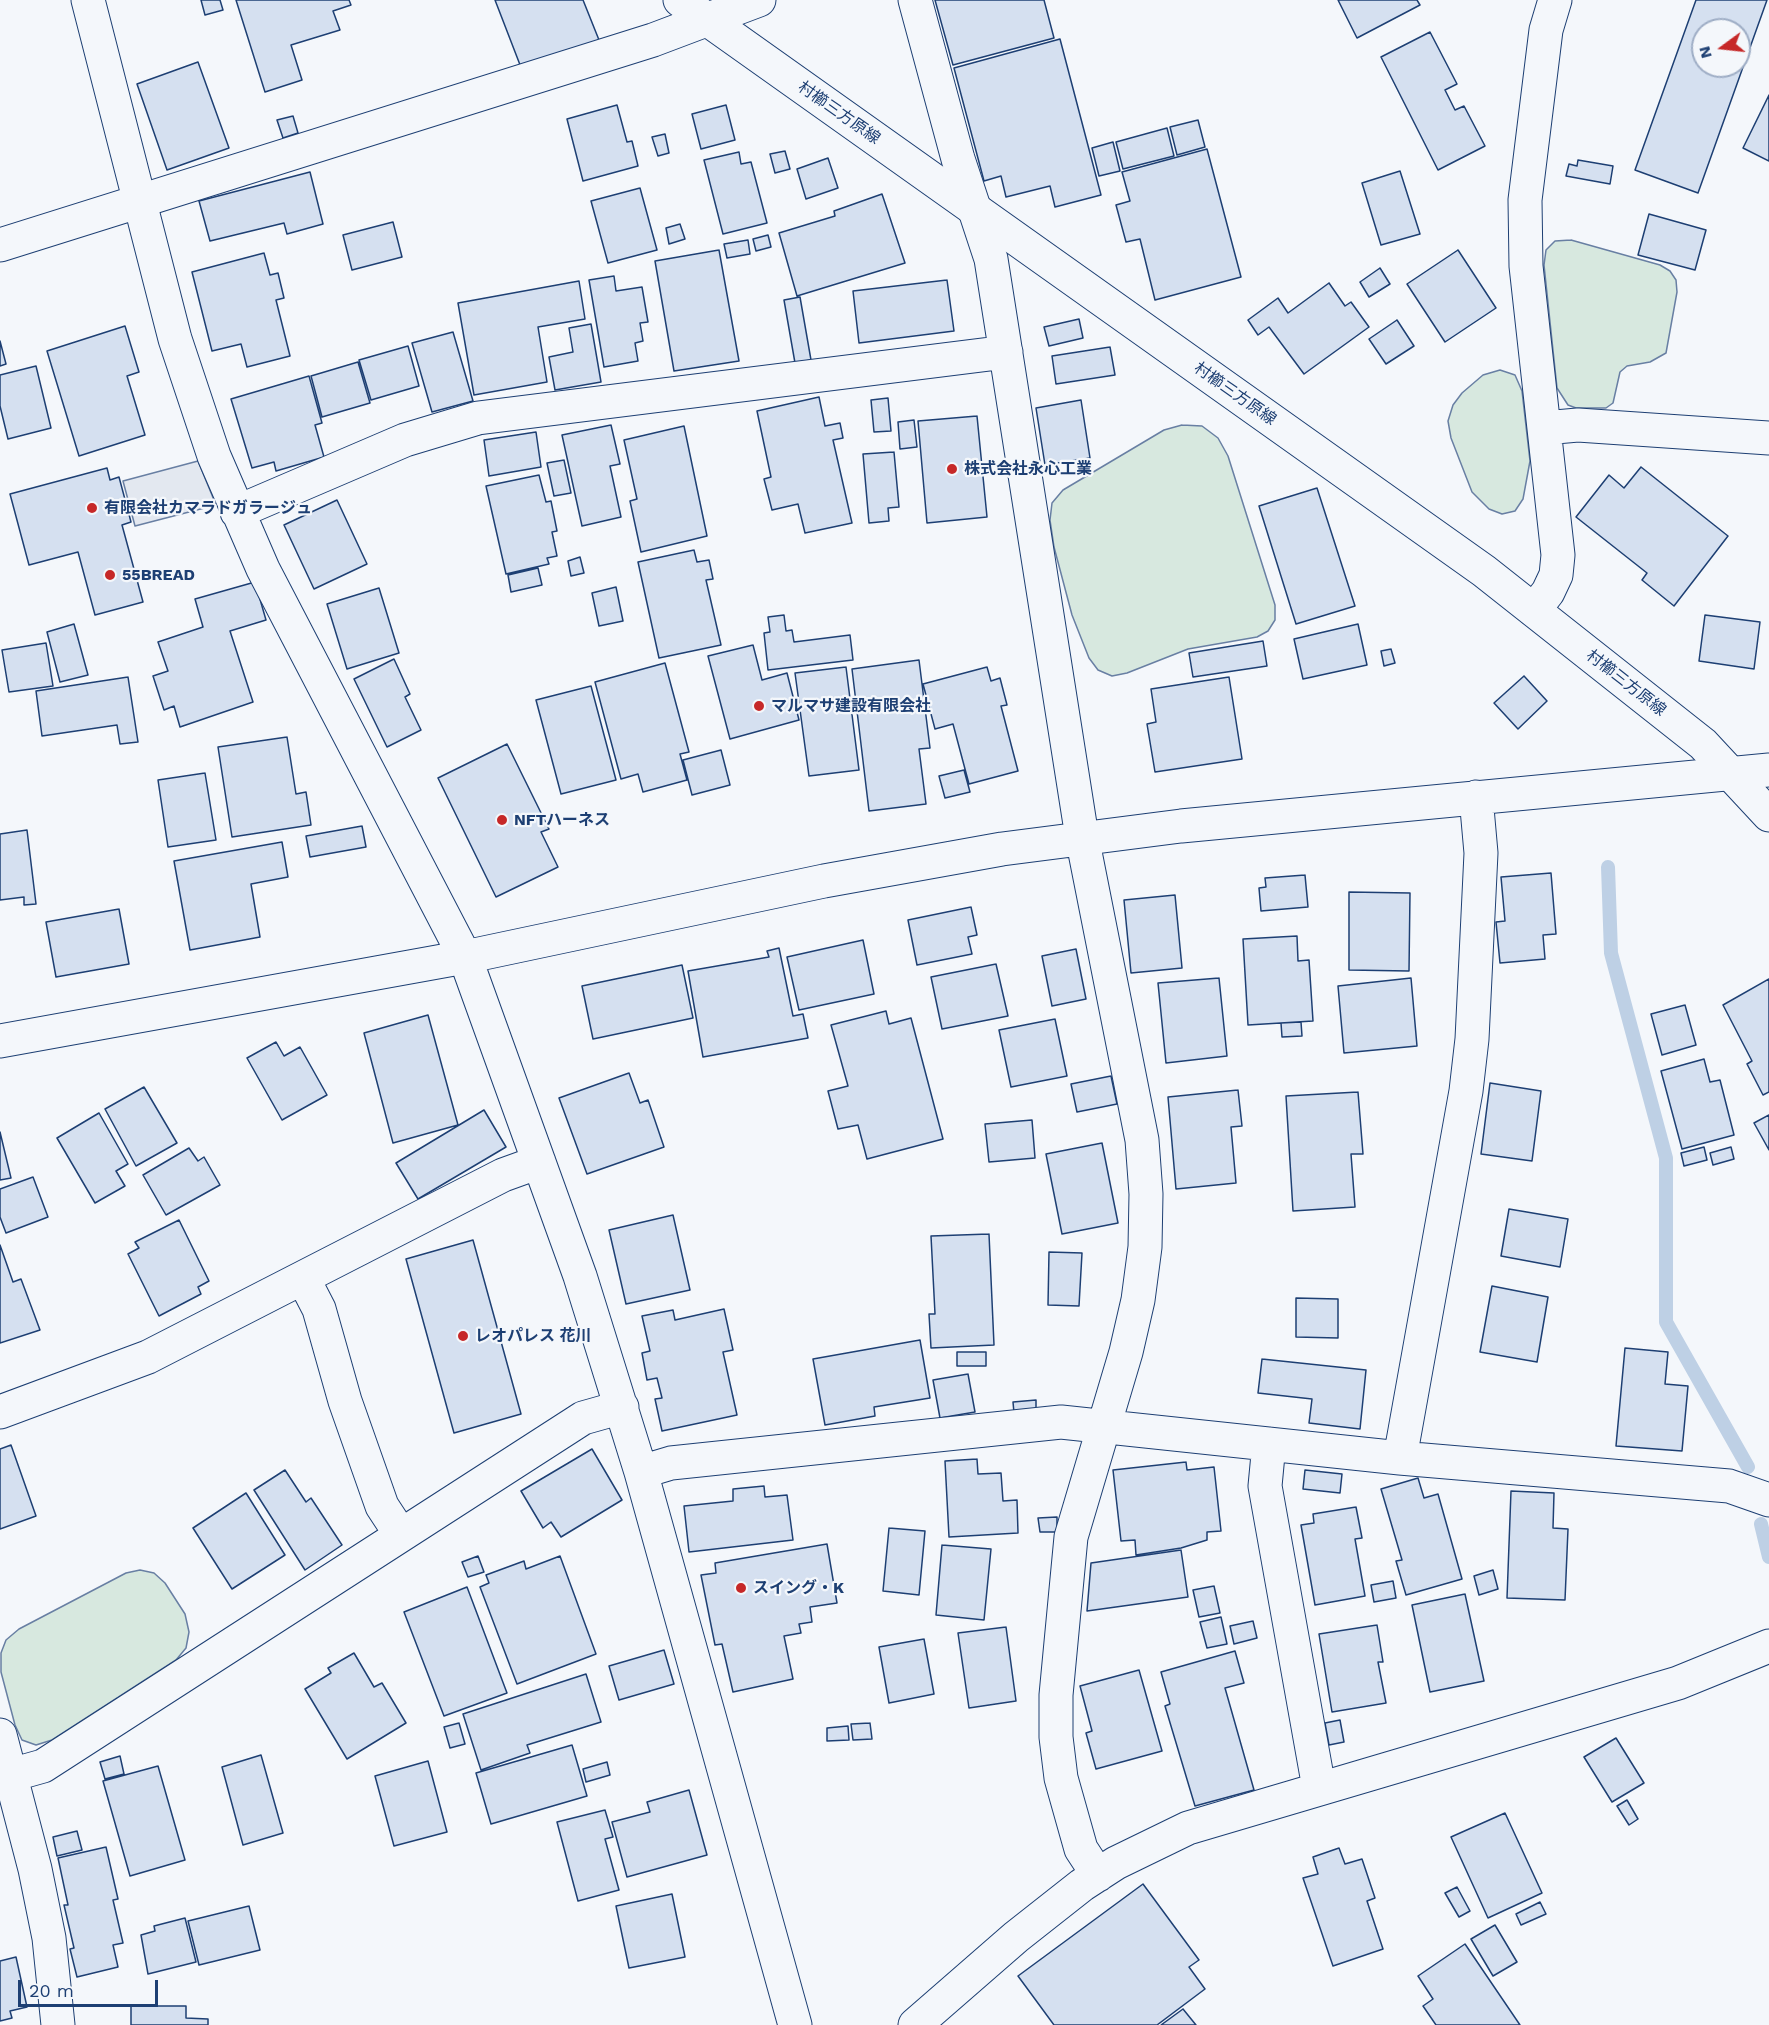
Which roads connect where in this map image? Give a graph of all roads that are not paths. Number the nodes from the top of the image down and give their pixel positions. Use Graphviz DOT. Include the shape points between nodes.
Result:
graph roads {
  1 [pos="88,0"];
  2 [pos="680,0"];
  3 [pos="759,0"];
  4 [pos="915,0"];
  5 [pos="1555,0"];
  6 [pos="707,20"];
  7 [pos="139,201"];
  8 [pos="974,209"];
  9 [pos="0,245"];
  10 [pos="1006,352"];
  11 [pos="1544,428"];
  12 [pos="1769,438"];
  13 [pos="237,512"];
  14 [pos="1534,610"];
  15 [pos="1769,770"];
  16 [pos="1733,773"];
  17 [pos="1476,797"];
  18 [pos="1769,815"];
  19 [pos="1082,837"];
  20 [pos="465,957"];
  21 [pos="0,1041"];
  22 [pos="539,1162"];
  23 [pos="303,1278"];
  24 [pos="622,1407"];
  25 [pos="0,1412"];
  26 [pos="1102,1426"];
  27 [pos="1269,1444"];
  28 [pos="1400,1458"];
  29 [pos="641,1472"];
  30 [pos="1769,1500"];
  31 [pos="401,1535"];
  32 [pos="1769,1646"];
  33 [pos="0,1735"];
  34 [pos="10,1775"];
  35 [pos="1319,1788"];
  36 [pos="1098,1875"];
  37 [pos="58,2025"];
  38 [pos="795,2025"];
  39 [pos="915,2025"];
  1 -- 7 [label="street"];
  2 -- 6 [label="street, 村櫛三方原線"];
  3 -- 6 [label="street"];
  4 -- 8 [label="street"];
  5 -- 11 [label="street" via="1546,30 1525,200 1526,266"];
  6 -- 7 [label="street"];
  6 -- 8 [label="street, 村櫛三方原線"];
  7 -- 9 [label="street"];
  7 -- 13 [label="street" via="175,339"];
  8 -- 10 [label="street" via="991,260"];
  8 -- 14 [label="street, 村櫛三方原線"];
  10 -- 13 [label="street" via="478,418 405,440"];
  10 -- 19 [label="street"];
  11 -- 12 [label="street" via="1578,425"];
  11 -- 14 [label="street" via="1558,555 1552,583"];
  13 -- 20 [label="street"];
  14 -- 16 [label="street, 村櫛三方原線" via="1676,721"];
  15 -- 16 [label="street"];
  16 -- 17 [label="street"];
  16 -- 18 [label="street, 村櫛三方原線"];
  17 -- 19 [label="street"];
  17 -- 28 [label="street" via="1481,853 1472,1039"];
  19 -- 20 [label="street" via="846,877"];
  19 -- 26 [label="street" via="1133,1088 1146,1194 1138,1300"];
  20 -- 21 [label="street"];
  20 -- 22 [label="street"];
  22 -- 23 [label="street" via="503,1175"];
  22 -- 24 [label="street"];
  23 -- 25 [label="street" via="148,1357"];
  23 -- 31 [label="street" via="319,1309 345,1401 382,1506"];
  24 -- 29 [label="street"];
  24 -- 31 [label="street" via="583,1418"];
  26 -- 27 [label="street"];
  26 -- 29 [label="street" via="1062,1422 671,1463"];
  26 -- 36 [label="street" via="1071,1537 1056,1695 1061,1778 1081,1849"];
  27 -- 28 [label="street"];
  27 -- 35 [label="street" via="1265,1486"];
  28 -- 30 [label="street" via="1729,1486"];
  29 -- 38 [label="street"];
  31 -- 34 [label="street" via="43,1766"];
  32 -- 35 [label="street" via="1678,1683"];
  33 -- 34 [label="street"];
  34 -- 37 [label="street" via="49,1938"];
  35 -- 36 [label="street" via="1188,1828"];
  36 -- 39 [label="street" via="1016,1937"];
}
